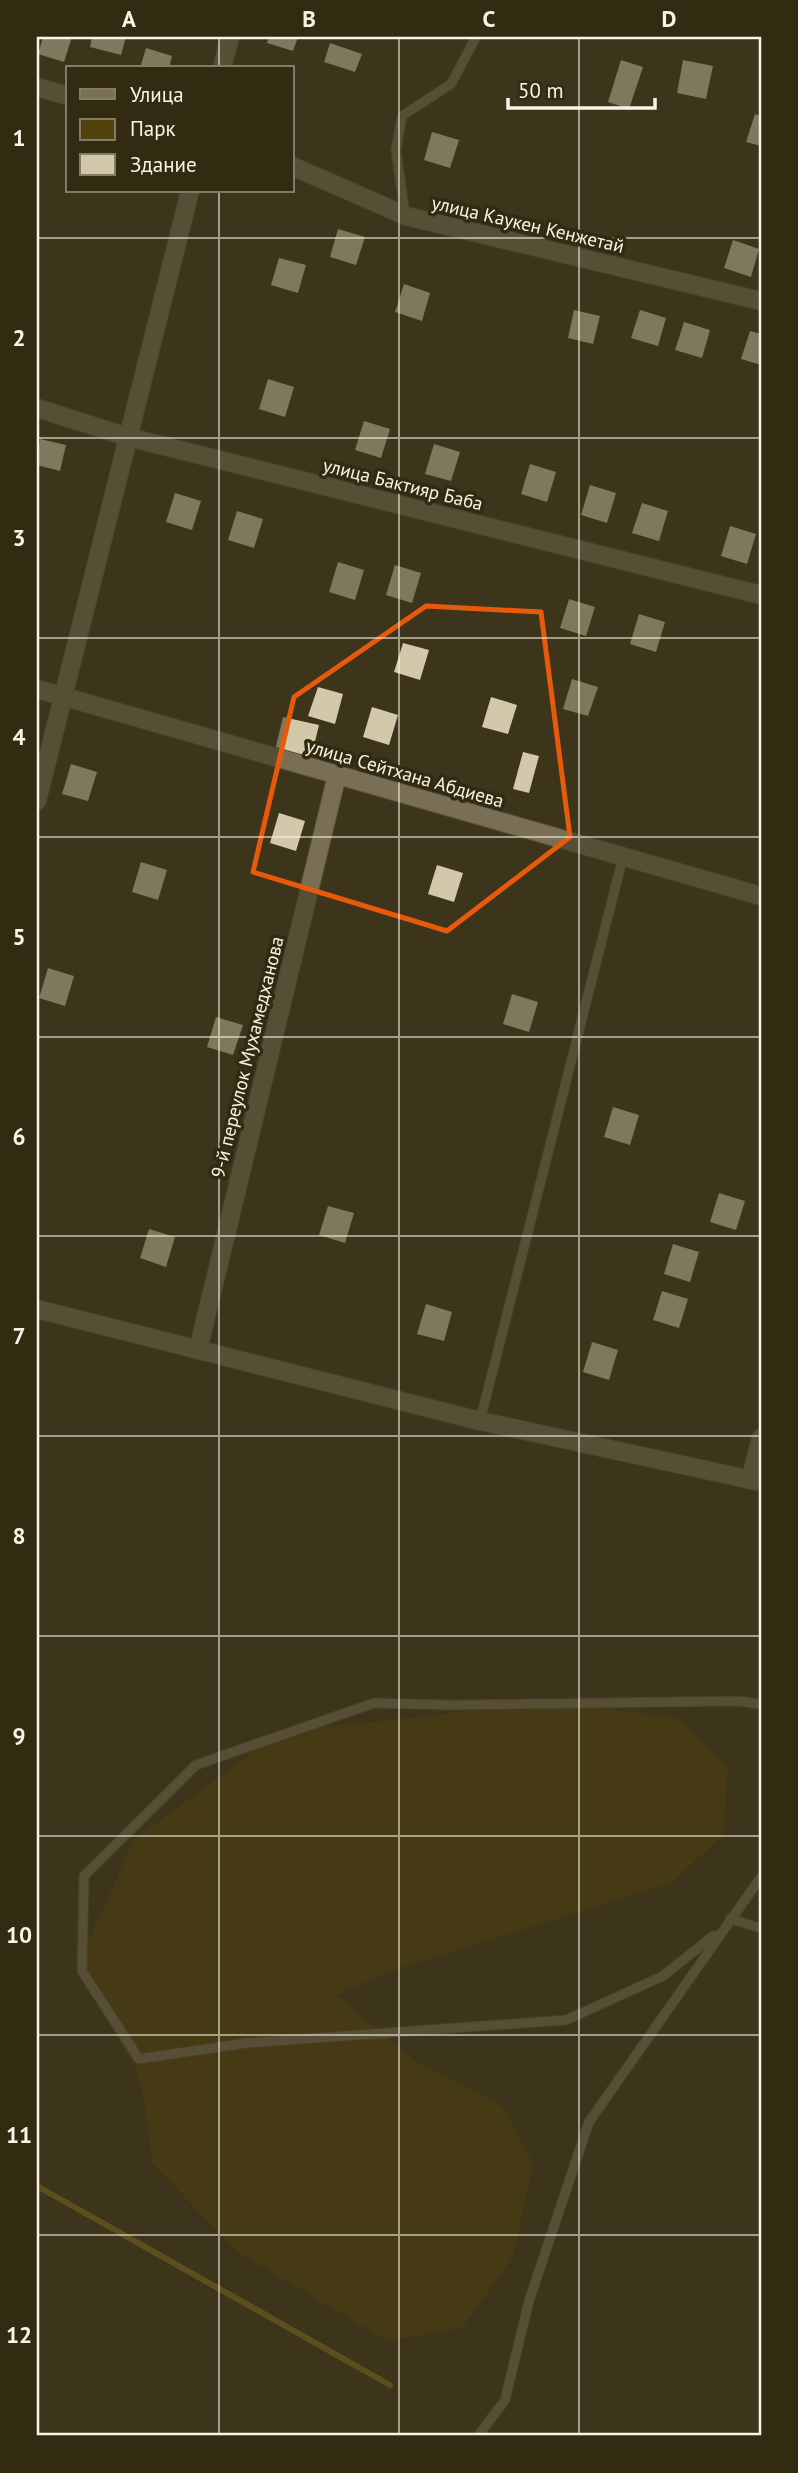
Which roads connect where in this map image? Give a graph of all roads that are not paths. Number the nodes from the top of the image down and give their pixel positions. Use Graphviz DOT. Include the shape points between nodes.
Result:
graph roads {
  1 [pos="230,37"];
  2 [pos="476,37"];
  3 [pos="223,66"];
  4 [pos="37,87"];
  5 [pos="66,95"];
  6 [pos="294,167"];
  7 [pos="190,192"];
  8 [pos="406,216"];
  9 [pos="761,301"];
  10 [pos="37,408"];
  11 [pos="128,437"];
  12 [pos="761,595"];
  13 [pos="37,689"];
  14 [pos="63,697"];
  15 [pos="337,775"];
  16 [pos="37,802"];
  17 [pos="623,857"];
  18 [pos="761,896"];
  19 [pos="37,1309"];
  20 [pos="198,1350"];
  21 [pos="480,1422"];
  22 [pos="761,1438"];
  23 [pos="756,1481"];
  24 [pos="761,1704"];
  25 [pos="761,1877"];
  26 [pos="730,1919"];
  27 [pos="761,1928"];
  28 [pos="719,1935"];
  29 [pos="478,2436"];
  1 -- 3 [label="street"];
  2 -- 8 [label="lane" via="450,84 402,116 396,150"];
  4 -- 5 [label="street"];
  6 -- 8 [label="street, улица Каукен Кенжетай"];
  7 -- 11 [label="street"];
  8 -- 9 [label="street, улица Каукен Кенжетай"];
  10 -- 11 [label="street, улица Бактияр Баба"];
  11 -- 12 [label="street, улица Бактияр Баба"];
  11 -- 14 [label="street"];
  13 -- 14 [label="street, улица Сейтхана Абдиева"];
  14 -- 15 [label="street, улица Сейтхана Абдиева"];
  14 -- 16 [label="street"];
  15 -- 17 [label="street, улица Сейтхана Абдиева"];
  15 -- 20 [label="street, 9-й переулок Мухамедханова"];
  17 -- 18 [label="street, улица Сейтхана Абдиева"];
  17 -- 21 [label="lane"];
  19 -- 20 [label="street"];
  20 -- 21 [label="street"];
  21 -- 23 [label="street"];
  22 -- 23 [label="street"];
  24 -- 28 [label="lane" via="374,1703 196,1766 84,1877 82,1971 139,2059 246,2043 566,2020 663,1976"];
  25 -- 26 [label="lane"];
  26 -- 27 [label="lane"];
  26 -- 28 [label="lane"];
  28 -- 29 [label="lane" via="589,2122 529,2301 505,2400"];
}
